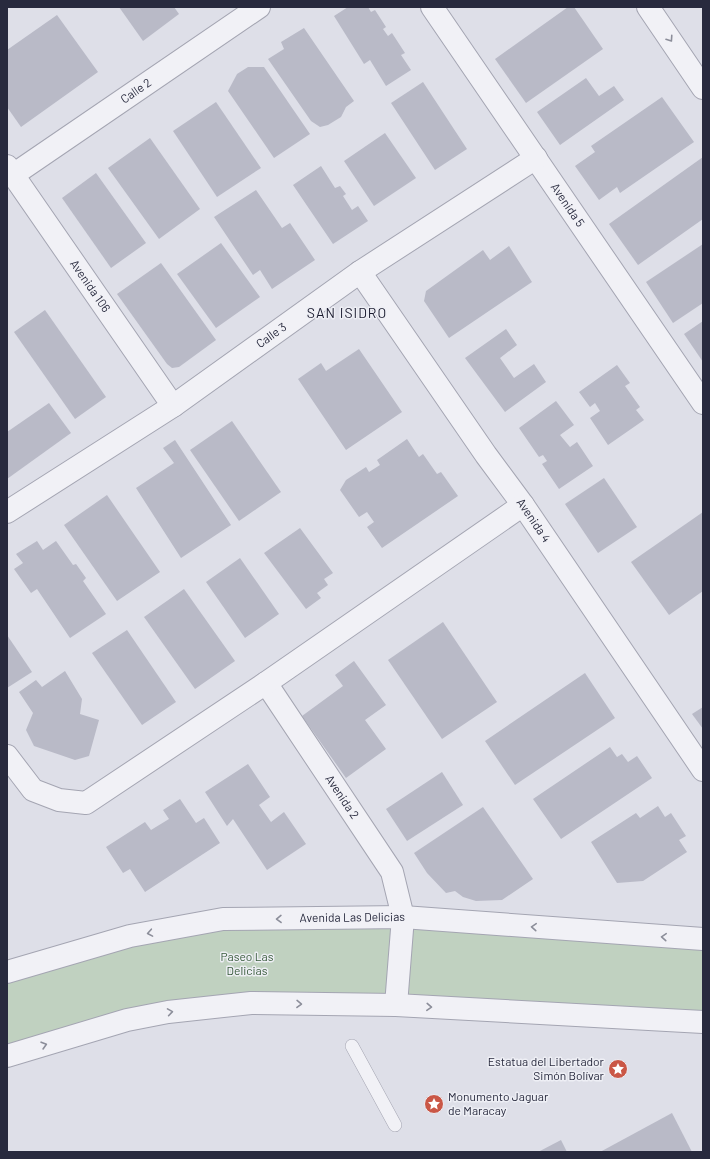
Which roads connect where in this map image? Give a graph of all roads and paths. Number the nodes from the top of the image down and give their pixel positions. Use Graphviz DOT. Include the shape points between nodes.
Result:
graph roads {
  1 [pos="259,7"];
  2 [pos="432,7"];
  3 [pos="648,7"];
  4 [pos="703,88"];
  5 [pos="536,158"];
  6 [pos="10,170"];
  7 [pos="360,272"];
  8 [pos="703,403"];
  9 [pos="173,406"];
  10 [pos="523,505"];
  11 [pos="7,512"];
  12 [pos="266,683"];
  13 [pos="7,756"];
  14 [pos="703,770"];
  15 [pos="403,918"];
  16 [pos="703,939"];
  17 [pos="7,972"];
  18 [pos="396,1005"];
  19 [pos="703,1022"];
  20 [pos="352,1046"];
  21 [pos="7,1056"];
  22 [pos="395,1125"];
  1 -- 6 [label="street, Calle 2"];
  2 -- 5 [label="street, Avenida 5"];
  3 -- 4 [label="street, one-way"];
  5 -- 7 [label="street, Calle 3"];
  5 -- 8 [label="street, Avenida 5"];
  6 -- 9 [label="street, Avenida 106"];
  7 -- 9 [label="street, Calle 3"];
  7 -- 10 [label="street, Avenida 4"];
  9 -- 11 [label="street, Calle 3"];
  10 -- 12 [label="street"];
  10 -- 14 [label="street, Avenida 4"];
  12 -- 13 [label="street" via="86,803 59,800 33,790"];
  12 -- 15 [label="street, Avenida 2" via="392,872"];
  16 -- 15 [label="street, Avenida Las Delicias, one-way"];
  15 -- 17 [label="street, Avenida Las Delicias, one-way" via="223,919 130,936"];
  15 -- 18 [label="street, Avenida 2"];
  18 -- 19 [label="street, one-way"];
  21 -- 18 [label="street, one-way" via="127,1020 168,1012 251,1003"];
  20 -- 22 [label="lane"];
}
